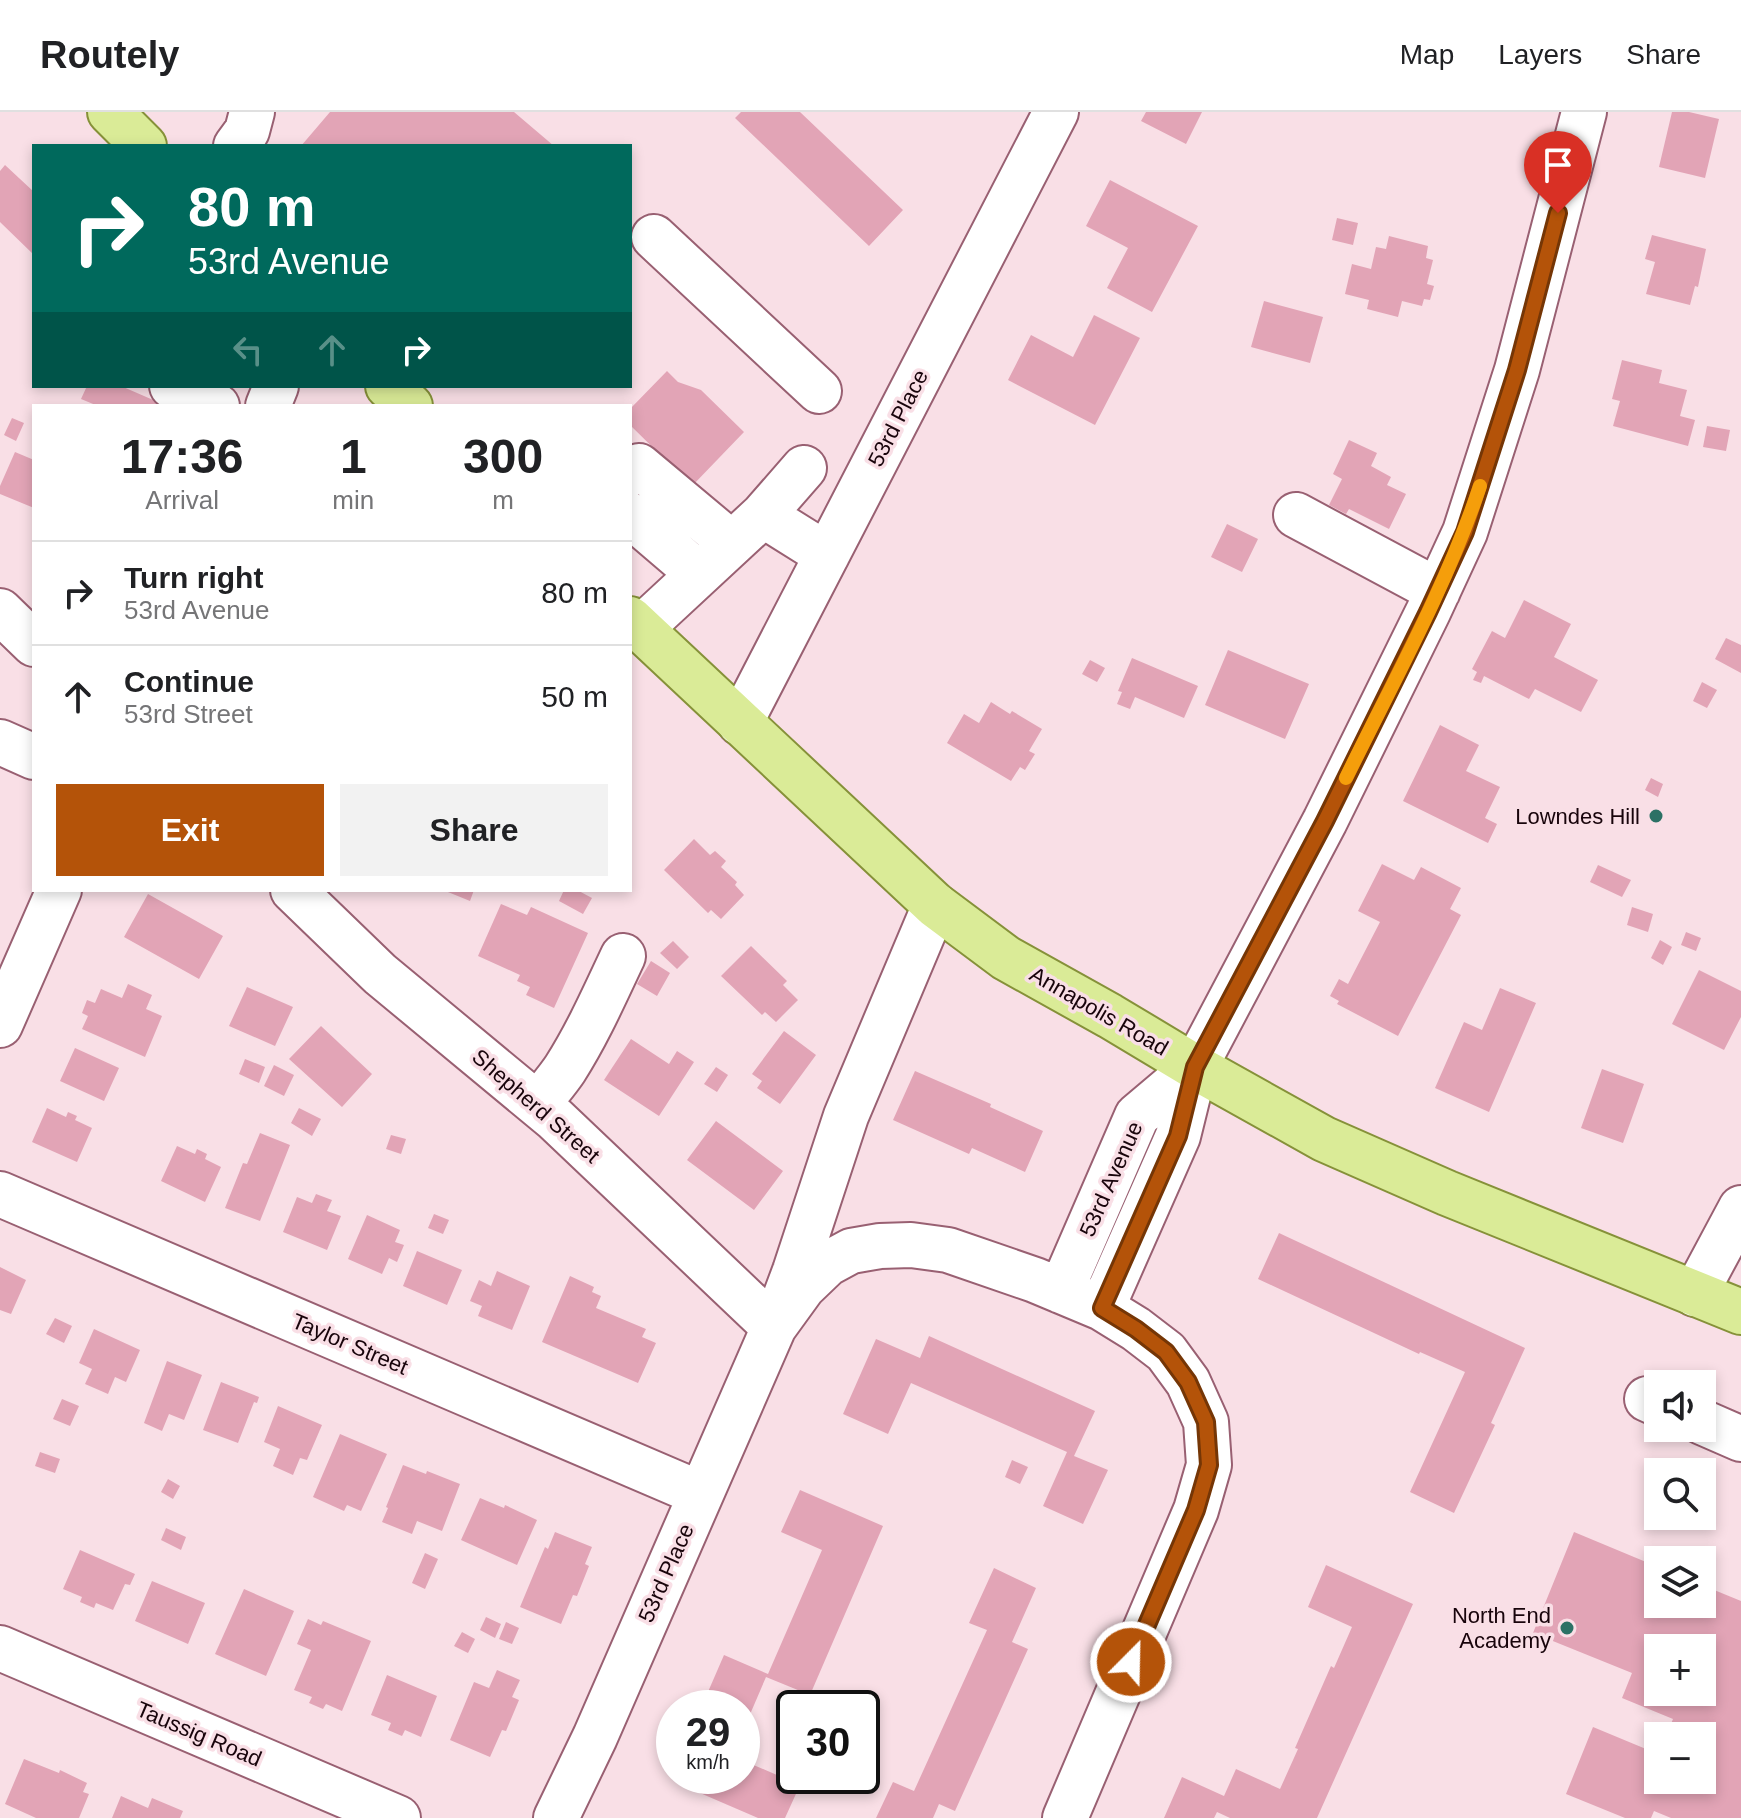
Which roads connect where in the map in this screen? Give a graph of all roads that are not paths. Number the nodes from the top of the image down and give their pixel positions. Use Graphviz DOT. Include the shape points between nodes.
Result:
graph roads {
  1 [pos="252,112"];
  2 [pos="1584,112"];
  3 [pos="113,113"];
  4 [pos="1043,118"];
  5 [pos="142,144"];
  6 [pos="237,144"];
  7 [pos="654,237"];
  8 [pos="176,388"];
  9 [pos="390,388"];
  10 [pos="819,391"];
  11 [pos="212,404"];
  12 [pos="408,404"];
  13 [pos="804,468"];
  14 [pos="632,472"];
  15 [pos="1296,515"];
  16 [pos="632,517"];
  17 [pos="747,529"];
  18 [pos="827,555"];
  19 [pos="699,574"];
  20 [pos="1438,591"];
  21 [pos="0,611"];
  22 [pos="635,624"];
  23 [pos="32,642"];
  24 [pos="740,723"];
  25 [pos="0,742"];
  26 [pos="32,756"];
  27 [pos="58,892"];
  28 [pos="295,892"];
  29 [pos="935,905"];
  30 [pos="623,956"];
  31 [pos="0,1025"];
  32 [pos="1195,1067"];
  33 [pos="538,1104"];
  34 [pos="0,1194"];
  35 [pos="1741,1208"];
  36 [pos="1061,1291"];
  37 [pos="1695,1294"];
  38 [pos="1102,1308"];
  39 [pos="1741,1312"];
  40 [pos="774,1327"];
  41 [pos="1716,1428"];
  42 [pos="1741,1439"];
  43 [pos="701,1494"];
  44 [pos="0,1648"];
  45 [pos="398,1818"];
  46 [pos="556,1818"];
  47 [pos="1065,1818"];
  1 -- 6 [label="street"];
  2 -- 20 [label="street" via="1517,370 1465,532"];
  3 -- 5 [label="main road"];
  4 -- 18 [label="street, 53rd Place"];
  7 -- 10 [label="street"];
  8 -- 11 [label="street"];
  9 -- 12 [label="main road"];
  13 -- 17 [label="street"];
  14 -- 17 [label="street" via="639,466"];
  15 -- 20 [label="street"];
  16 -- 19 [label="street"];
  17 -- 18 [label="street"];
  17 -- 19 [label="street"];
  18 -- 24 [label="street, 53rd Place"];
  19 -- 22 [label="street"];
  20 -- 32 [label="street"];
  21 -- 23 [label="street"];
  22 -- 24 [label="main road, Annapolis Road"];
  24 -- 29 [label="main road, Annapolis Road"];
  25 -- 26 [label="street"];
  27 -- 31 [label="street"];
  28 -- 33 [label="street, Shepherd Street" via="380,974"];
  29 -- 32 [label="main road, Annapolis Road" via="1006,958"];
  29 -- 40 [label="street, 53rd Place" via="846,1116"];
  30 -- 33 [label="street" via="576,1050"];
  32 -- 36 [label="street, 53rd Avenue" via="1137,1116"];
  32 -- 37 [label="main road, Annapolis Road" via="1324,1139"];
  32 -- 38 [label="street, 53rd Avenue" via="1178,1136"];
  33 -- 40 [label="street, Shepherd Street"];
  34 -- 43 [label="street, Taylor Street"];
  35 -- 37 [label="street"];
  36 -- 38 [label="street, 53rd Place"];
  36 -- 40 [label="street, 53rd Place" via="948,1250 880,1246 851,1251 827,1264"];
  37 -- 39 [label="main road, Annapolis Road"];
  38 -- 47 [label="street" via="1166,1352 1188,1382 1206,1422 1209,1465 1196,1510"];
  40 -- 43 [label="street, 53rd Place"];
  41 -- 42 [label="street"];
  43 -- 46 [label="street, 53rd Place"];
  44 -- 45 [label="street, Taussig Road"];
}
